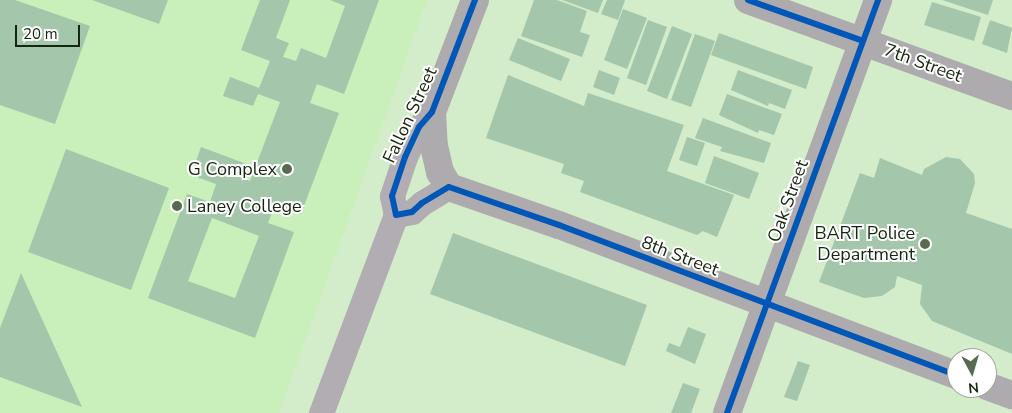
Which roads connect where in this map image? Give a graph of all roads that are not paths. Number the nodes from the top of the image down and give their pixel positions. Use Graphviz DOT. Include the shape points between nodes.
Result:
graph roads {
  1 [pos="475,0"];
  2 [pos="748,0"];
  3 [pos="878,0"];
  4 [pos="863,41"];
  5 [pos="1012,96"];
  6 [pos="432,112"];
  7 [pos="449,187"];
  8 [pos="396,215"];
  9 [pos="766,304"];
  10 [pos="947,371"];
  11 [pos="997,390"];
  12 [pos="1012,395"];
  13 [pos="321,413"];
  14 [pos="727,413"];
  1 -- 6 [label="main road, Fallon Street"];
  2 -- 4 [label="main road, 7th Street"];
  3 -- 4 [label="main road, Oak Street"];
  4 -- 5 [label="main road, 7th Street"];
  4 -- 9 [label="main road, Oak Street"];
  6 -- 7 [label="main road" via="434,146 440,172"];
  6 -- 8 [label="street, Fallon Street" via="412,142 392,196"];
  7 -- 8 [label="street" via="422,202 412,212"];
  7 -- 9 [label="main road, 8th Street"];
  8 -- 13 [label="street, Fallon Street"];
  9 -- 10 [label="main road, 8th Street"];
  9 -- 14 [label="main road, Oak Street"];
  11 -- 12 [label="main road"];
}
